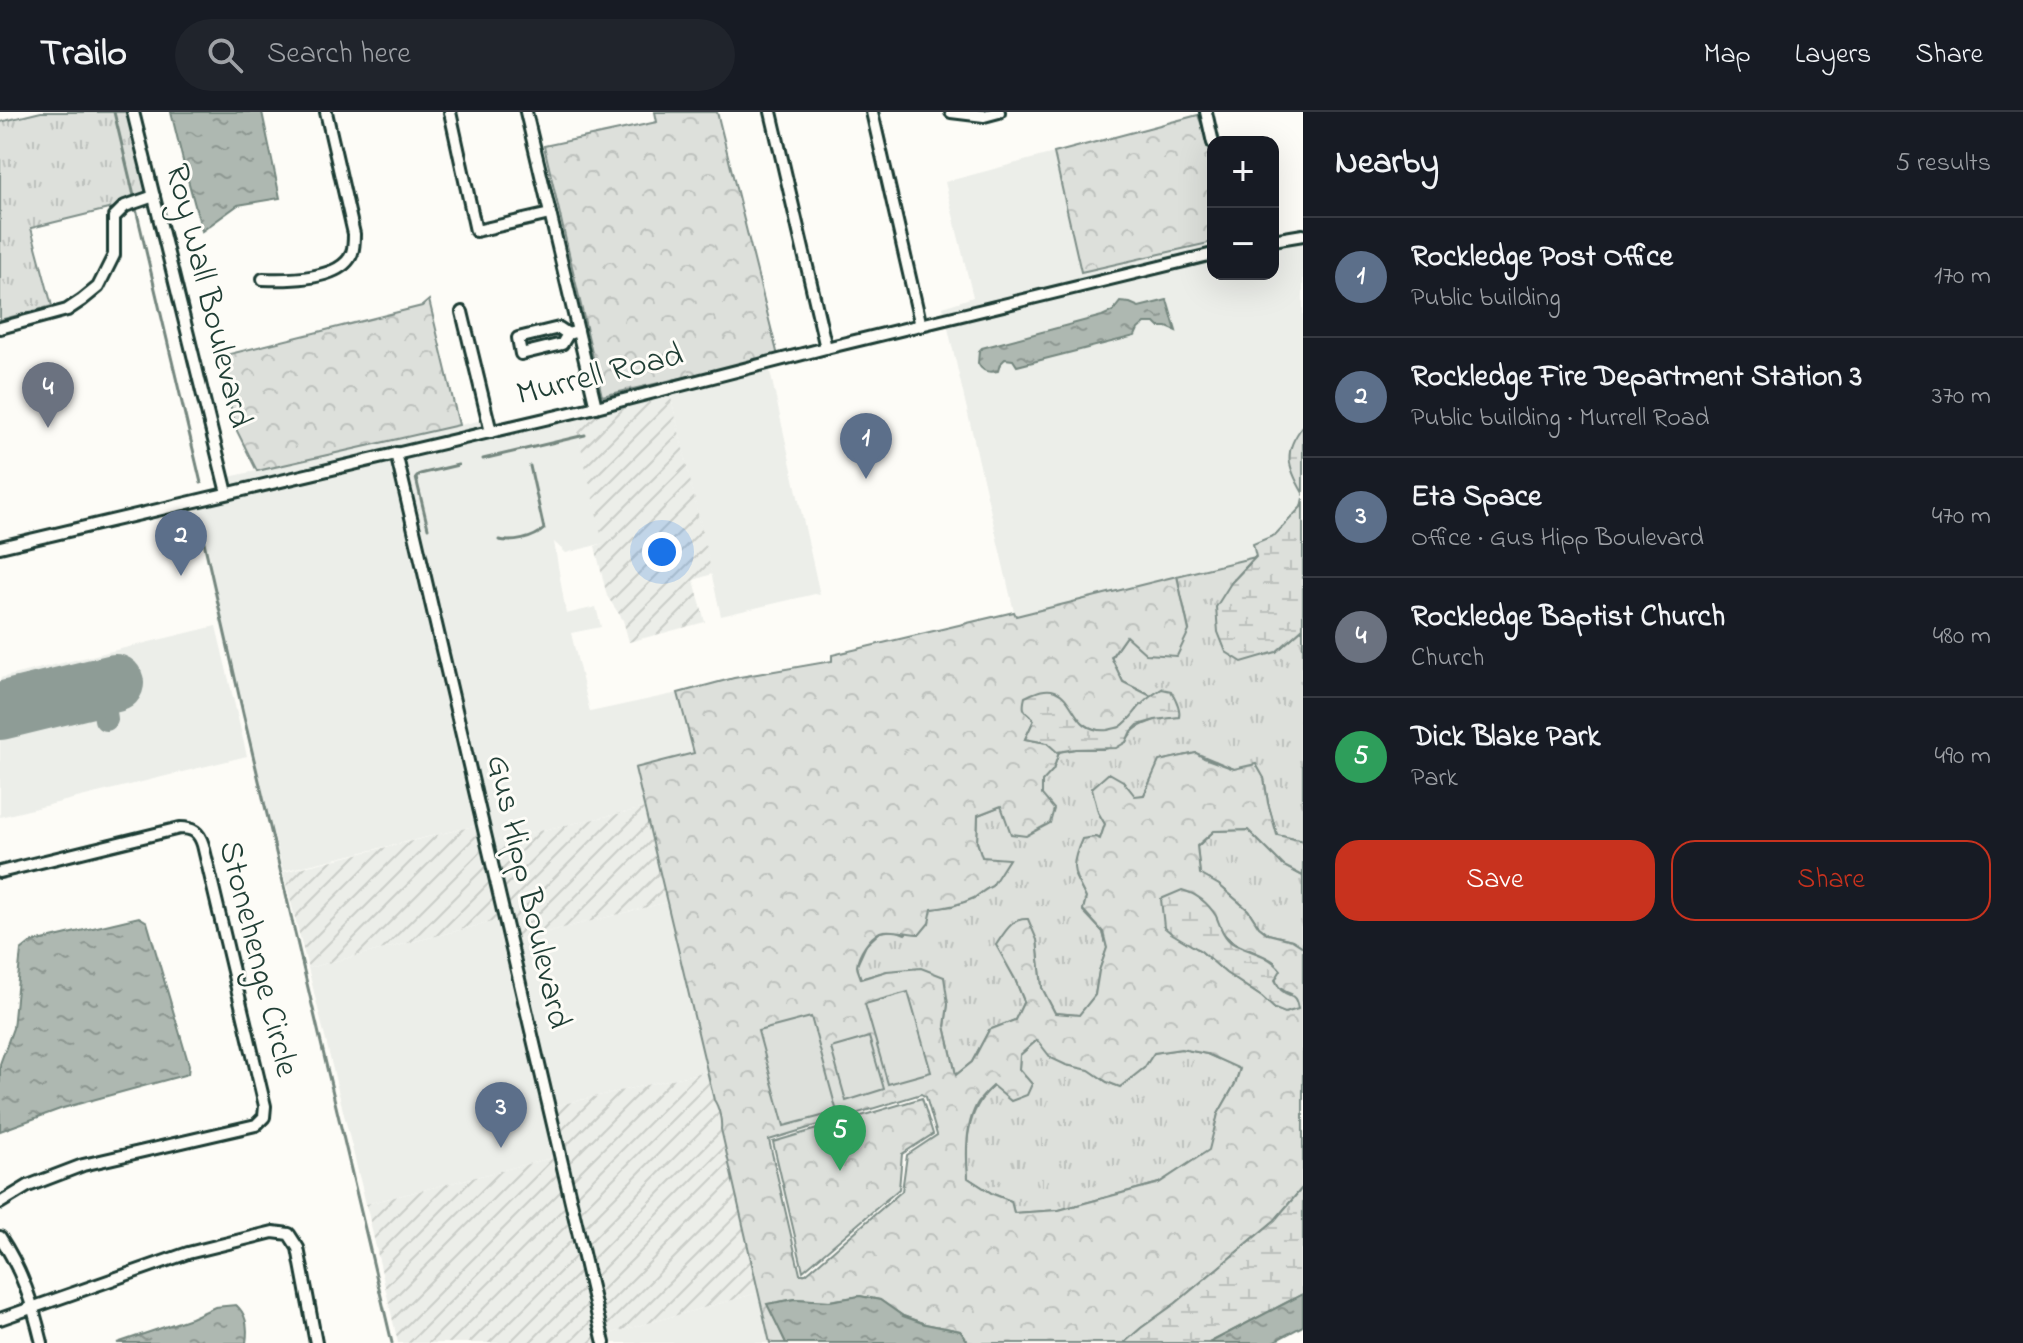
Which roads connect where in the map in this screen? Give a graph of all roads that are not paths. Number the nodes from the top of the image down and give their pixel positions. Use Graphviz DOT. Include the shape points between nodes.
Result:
graph roads {
  1 [pos="133,112"];
  2 [pos="326,112"];
  3 [pos="450,112"];
  4 [pos="526,112"];
  5 [pos="771,112"];
  6 [pos="872,112"];
  7 [pos="951,112"];
  8 [pos="999,112"];
  9 [pos="1206,112"];
  10 [pos="1211,136"];
  11 [pos="154,196"];
  12 [pos="550,214"];
  13 [pos="1303,235"];
  14 [pos="1279,239"];
  15 [pos="1207,255"];
  16 [pos="263,279"];
  17 [pos="462,312"];
  18 [pos="921,326"];
  19 [pos="0,328"];
  20 [pos="826,348"];
  21 [pos="596,407"];
  22 [pos="491,432"];
  23 [pos="396,453"];
  24 [pos="227,493"];
  25 [pos="0,547"];
  26 [pos="0,872"];
  27 [pos="0,1203"];
  28 [pos="0,1237"];
  29 [pos="33,1307"];
  30 [pos="0,1319"];
  31 [pos="42,1343"];
  32 [pos="316,1343"];
  33 [pos="604,1343"];
  1 -- 11 [label="street, Roy Wall Boulevard"];
  2 -- 16 [label="street" via="354,234 352,253 337,270 294,280"];
  3 -- 12 [label="street" via="476,231"];
  4 -- 12 [label="street"];
  5 -- 20 [label="street"];
  6 -- 18 [label="street"];
  7 -- 8 [label="street"];
  9 -- 10 [label="street"];
  11 -- 19 [label="street" via="125,206 114,217 114,255 98,287 67,310"];
  11 -- 24 [label="street, Roy Wall Boulevard"];
  12 -- 21 [label="street" via="573,332"];
  13 -- 14 [label="street"];
  15 -- 18 [label="street, Murrell Road"];
  17 -- 22 [label="street"];
  18 -- 20 [label="street, Murrell Road"];
  20 -- 21 [label="street, Murrell Road"];
  21 -- 22 [label="street, Murrell Road"];
  22 -- 23 [label="street, Murrell Road"];
  23 -- 24 [label="street, Murrell Road"];
  23 -- 33 [label="street, Gus Hipp Boulevard"];
  24 -- 25 [label="street, Murrell Road"];
  26 -- 27 [label="street, Stonehenge Circle" via="180,828 195,831 201,837 265,1106 256,1125 83,1165"];
  28 -- 29 [label="street"];
  29 -- 30 [label="street"];
  29 -- 31 [label="street"];
  29 -- 32 [label="street" via="188,1253 282,1232 298,1248"];
}
